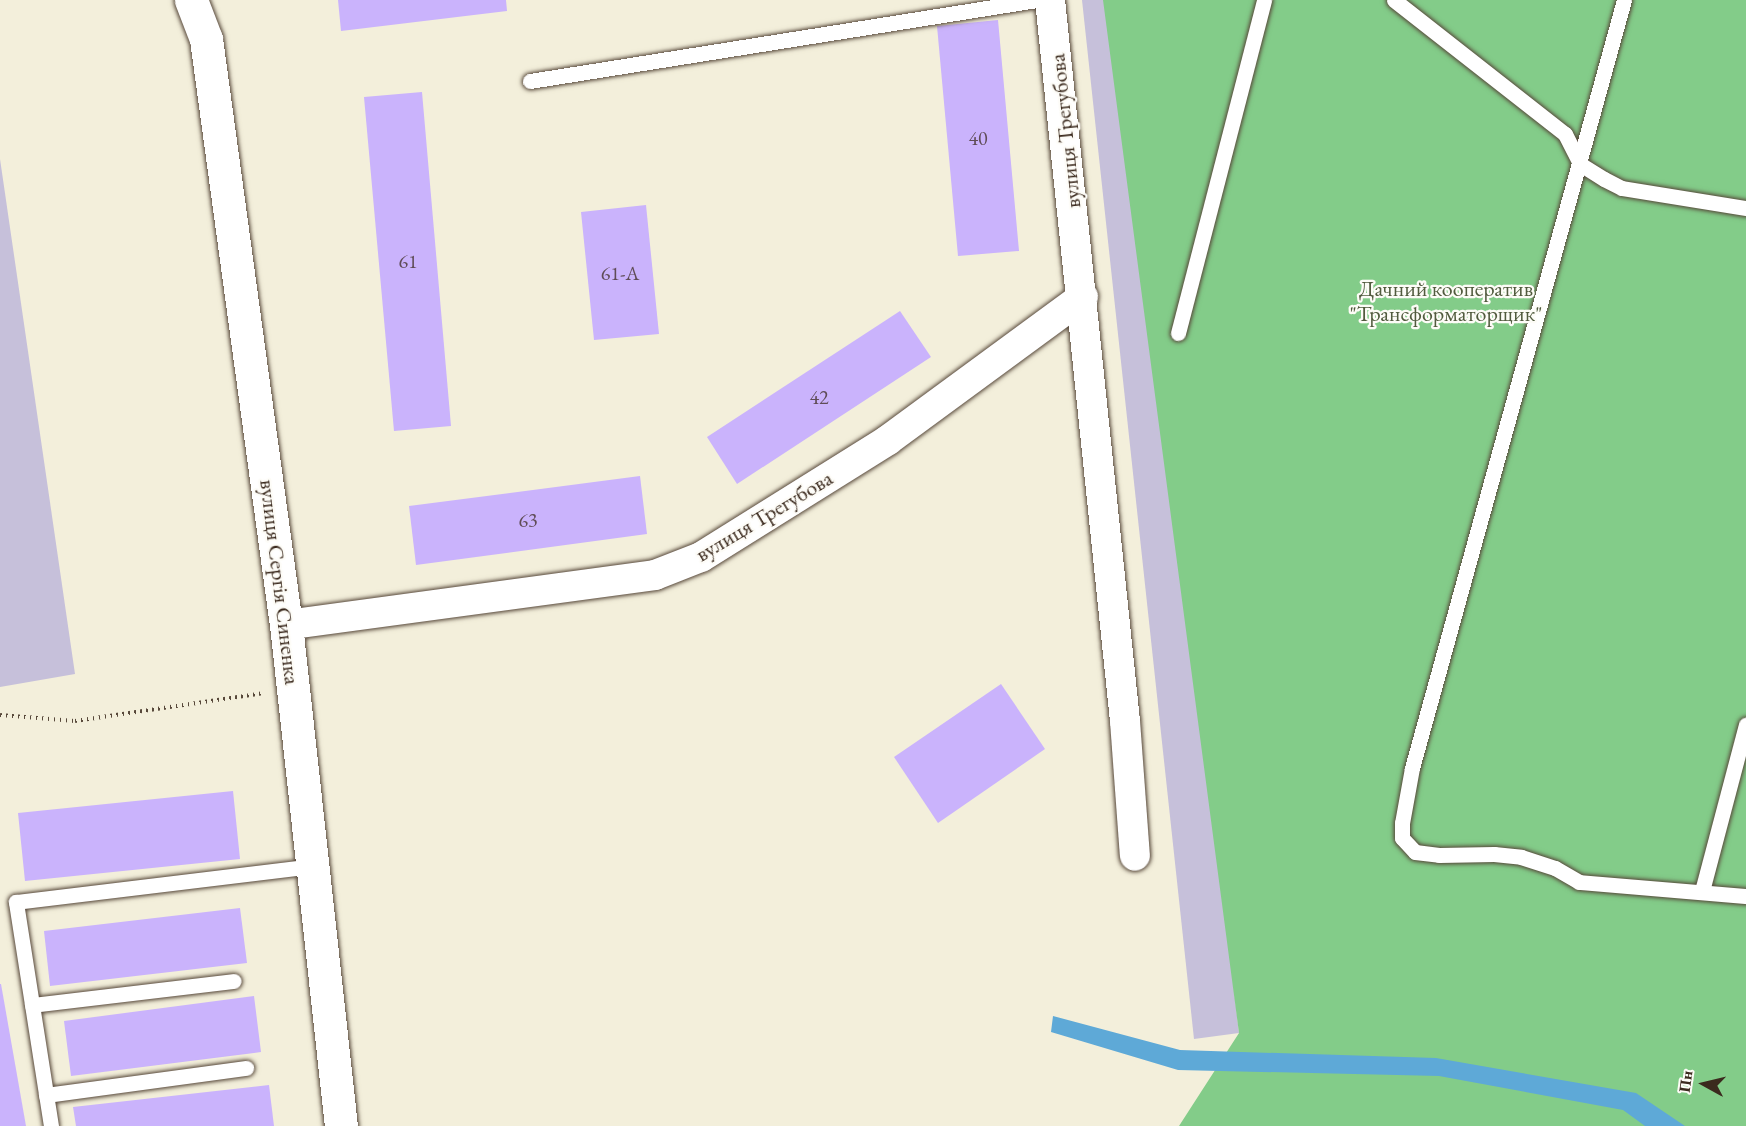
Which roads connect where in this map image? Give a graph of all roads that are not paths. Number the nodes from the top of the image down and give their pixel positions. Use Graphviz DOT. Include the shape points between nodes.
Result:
graph roads {
  1 [pos="191,0"];
  2 [pos="213,0"];
  3 [pos="1038,0"];
  4 [pos="1050,0"];
  5 [pos="1264,0"];
  6 [pos="1394,0"];
  7 [pos="1624,0"];
  8 [pos="206,39"];
  9 [pos="530,81"];
  10 [pos="1581,164"];
  11 [pos="1746,208"];
  12 [pos="1083,297"];
  13 [pos="1178,333"];
  14 [pos="286,625"];
  15 [pos="1746,725"];
  16 [pos="1135,856"];
  17 [pos="313,866"];
  18 [pos="1702,891"];
  19 [pos="1746,896"];
  20 [pos="234,981"];
  21 [pos="32,1005"];
  22 [pos="246,1068"];
  23 [pos="46,1095"];
  24 [pos="51,1126"];
  25 [pos="341,1126"];
  1 -- 8 [label="street, вулиця Сергія Синенка"];
  2 -- 8 [label="street, вулиця Сергія Синенка"];
  3 -- 9 [label="lane"];
  4 -- 12 [label="street, вулиця Трегубова"];
  5 -- 13 [label="lane"];
  6 -- 10 [label="lane" via="1565,134"];
  7 -- 10 [label="lane"];
  8 -- 14 [label="street, вулиця Сергія Синенка"];
  10 -- 11 [label="lane" via="1622,188"];
  10 -- 18 [label="lane" via="1415,757 1402,838 1415,852 1521,857 1555,868 1579,882"];
  12 -- 14 [label="street, вулиця Трегубова" via="888,440 701,557 655,575"];
  12 -- 16 [label="street, вулиця Трегубова"];
  14 -- 17 [label="street, вулиця Сергія Синенка"];
  15 -- 18 [label="lane"];
  17 -- 21 [label="lane" via="16,902"];
  17 -- 25 [label="street, вулиця Сергія Синенка"];
  18 -- 19 [label="lane"];
  20 -- 21 [label="lane"];
  21 -- 23 [label="lane"];
  22 -- 23 [label="lane"];
  23 -- 24 [label="lane"];
}
